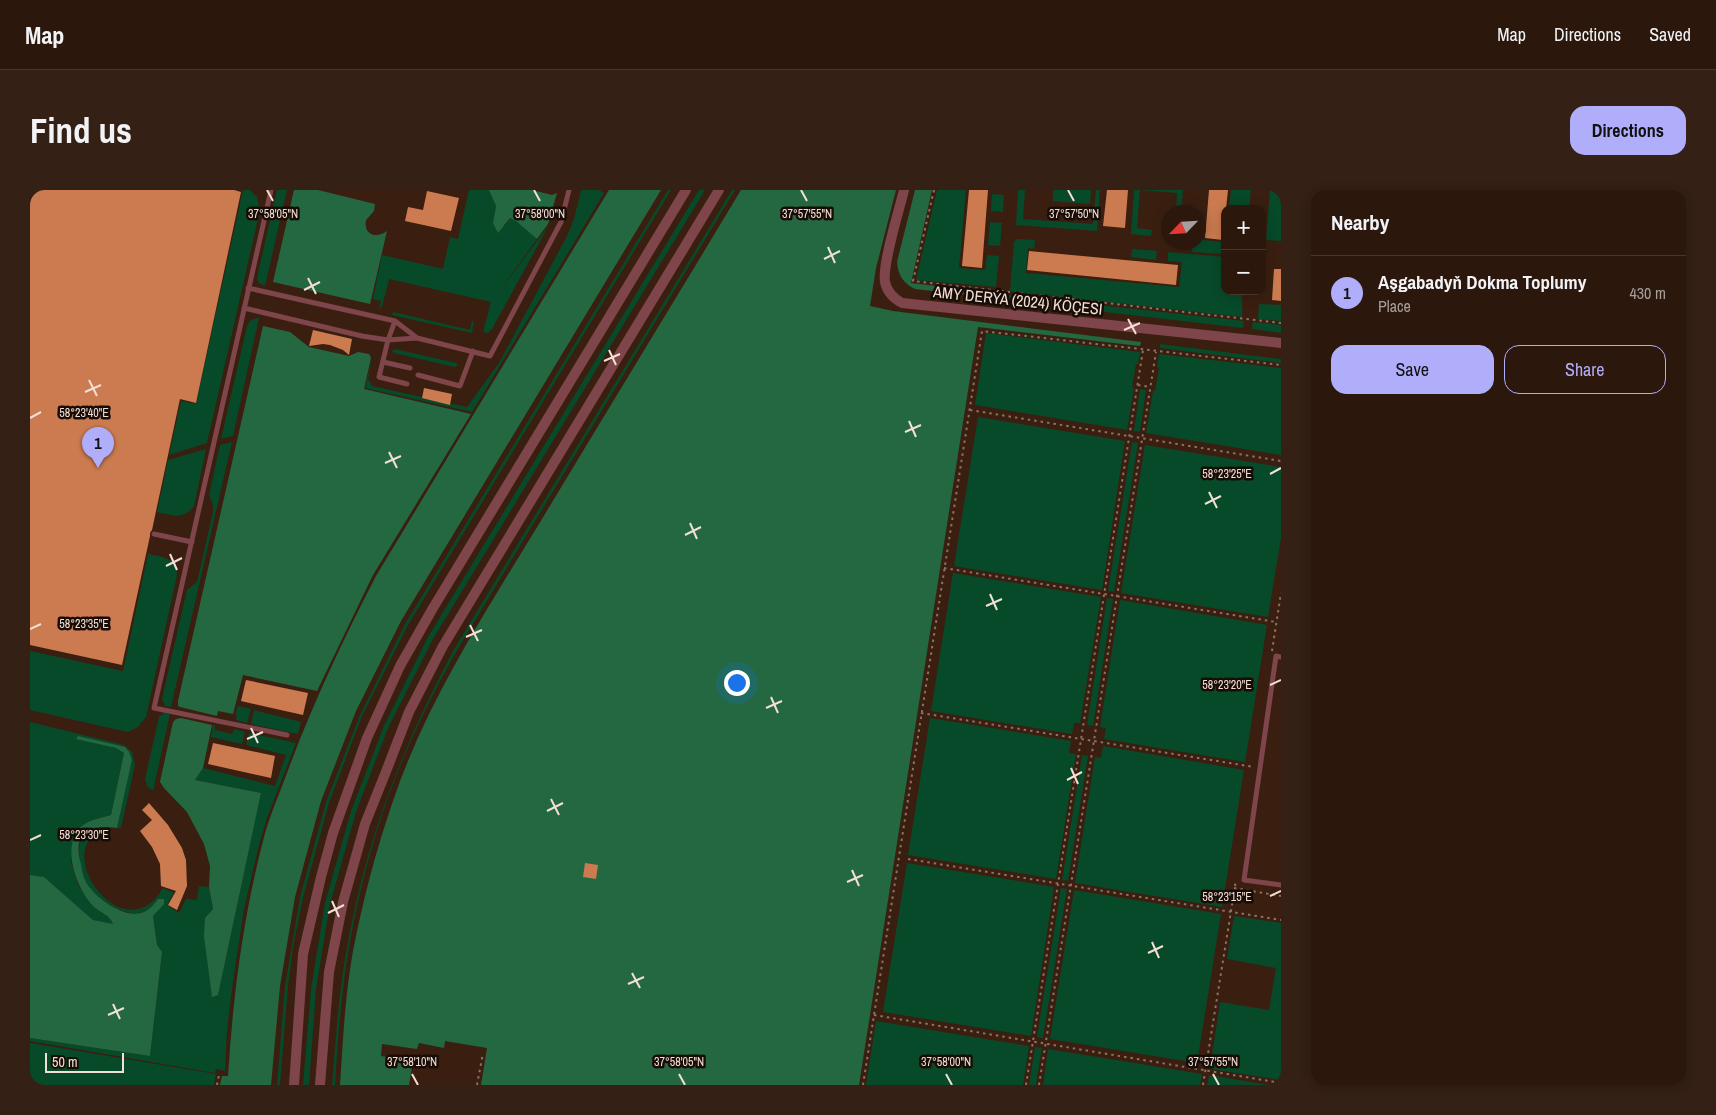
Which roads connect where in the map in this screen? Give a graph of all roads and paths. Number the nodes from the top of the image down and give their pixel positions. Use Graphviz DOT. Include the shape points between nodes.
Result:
graph roads {
  1 [pos="271,190"];
  2 [pos="569,190"];
  3 [pos="686,190"];
  4 [pos="719,190"];
  5 [pos="904,190"];
  6 [pos="934,190"];
  7 [pos="248,288"];
  8 [pos="244,308"];
  9 [pos="395,321"];
  10 [pos="1281,323"];
  11 [pos="417,338"];
  12 [pos="388,340"];
  13 [pos="1281,343"];
  14 [pos="1143,350"];
  15 [pos="1156,351"];
  16 [pos="473,352"];
  17 [pos="382,362"];
  18 [pos="1281,366"];
  19 [pos="410,368"];
  20 [pos="418,375"];
  21 [pos="407,384"];
  22 [pos="1138,385"];
  23 [pos="1150,387"];
  24 [pos="969,410"];
  25 [pos="1130,436"];
  26 [pos="1142,438"];
  27 [pos="1281,461"];
  28 [pos="154,534"];
  29 [pos="192,542"];
  30 [pos="944,568"];
  31 [pos="1104,594"];
  32 [pos="1117,596"];
  33 [pos="1276,622"];
  34 [pos="1281,657"];
  35 [pos="922,713"];
  36 [pos="287,735"];
  37 [pos="1081,739"];
  38 [pos="1094,741"];
  39 [pos="1254,767"];
  40 [pos="908,859"];
  41 [pos="1058,884"];
  42 [pos="1281,885"];
  43 [pos="1071,886"];
  44 [pos="1234,888"];
  45 [pos="1281,896"];
  46 [pos="1281,920"];
  47 [pos="874,1015"];
  48 [pos="1033,1042"];
  49 [pos="1046,1044"];
  50 [pos="482,1053"];
  51 [pos="219,1075"];
  52 [pos="1281,1084"];
  53 [pos="217,1085"];
  54 [pos="294,1085"];
  55 [pos="320,1085"];
  56 [pos="477,1085"];
  57 [pos="863,1085"];
  58 [pos="1026,1085"];
  59 [pos="1039,1085"];
  1 -- 7 [label="lane"];
  2 -- 16 [label="lane" via="561,222 490,356"];
  3 -- 54 [label="street" via="433,608 400,666 367,738 333,832 304,954"];
  4 -- 55 [label="street" via="443,646 409,712 365,824 343,902 329,972"];
  5 -- 13 [label="street, AMY DERÝA (2024) KÖÇESI" via="886,261 885,281 888,291 902,303"];
  6 -- 10 [label="path" via="913,281"];
  7 -- 8 [label="lane"];
  7 -- 9 [label="lane"];
  8 -- 12 [label="lane"];
  8 -- 29 [label="lane"];
  9 -- 11 [label="lane"];
  9 -- 12 [label="lane"];
  11 -- 12 [label="lane"];
  11 -- 16 [label="lane"];
  12 -- 17 [label="lane"];
  14 -- 15 [label="path"];
  14 -- 22 [label="path"];
  14 -- 24 [label="path" via="982,331"];
  15 -- 18 [label="path"];
  15 -- 23 [label="path"];
  16 -- 20 [label="lane" via="460,386"];
  17 -- 19 [label="lane"];
  17 -- 21 [label="lane" via="379,378"];
  22 -- 23 [label="path"];
  22 -- 25 [label="path"];
  23 -- 26 [label="path"];
  24 -- 25 [label="path"];
  24 -- 30 [label="path"];
  25 -- 26 [label="path"];
  25 -- 31 [label="path"];
  26 -- 27 [label="path"];
  26 -- 32 [label="path"];
  28 -- 29 [label="lane"];
  29 -- 36 [label="lane" via="154,708"];
  30 -- 31 [label="path"];
  30 -- 35 [label="path"];
  31 -- 32 [label="path"];
  31 -- 37 [label="path"];
  32 -- 33 [label="path"];
  32 -- 38 [label="path"];
  34 -- 42 [label="lane" via="1276,656 1244,880"];
  35 -- 37 [label="path"];
  35 -- 47 [label="path"];
  37 -- 38 [label="path"];
  37 -- 41 [label="path"];
  38 -- 39 [label="path"];
  38 -- 43 [label="path"];
  40 -- 41 [label="path"];
  41 -- 43 [label="path"];
  41 -- 48 [label="path"];
  43 -- 46 [label="path"];
  43 -- 49 [label="path"];
  44 -- 45 [label="path"];
  47 -- 48 [label="path"];
  47 -- 57 [label="path"];
  48 -- 49 [label="path"];
  48 -- 58 [label="path"];
  49 -- 52 [label="path"];
  49 -- 59 [label="path"];
  50 -- 56 [label="path"];
  51 -- 53 [label="path"];
}
